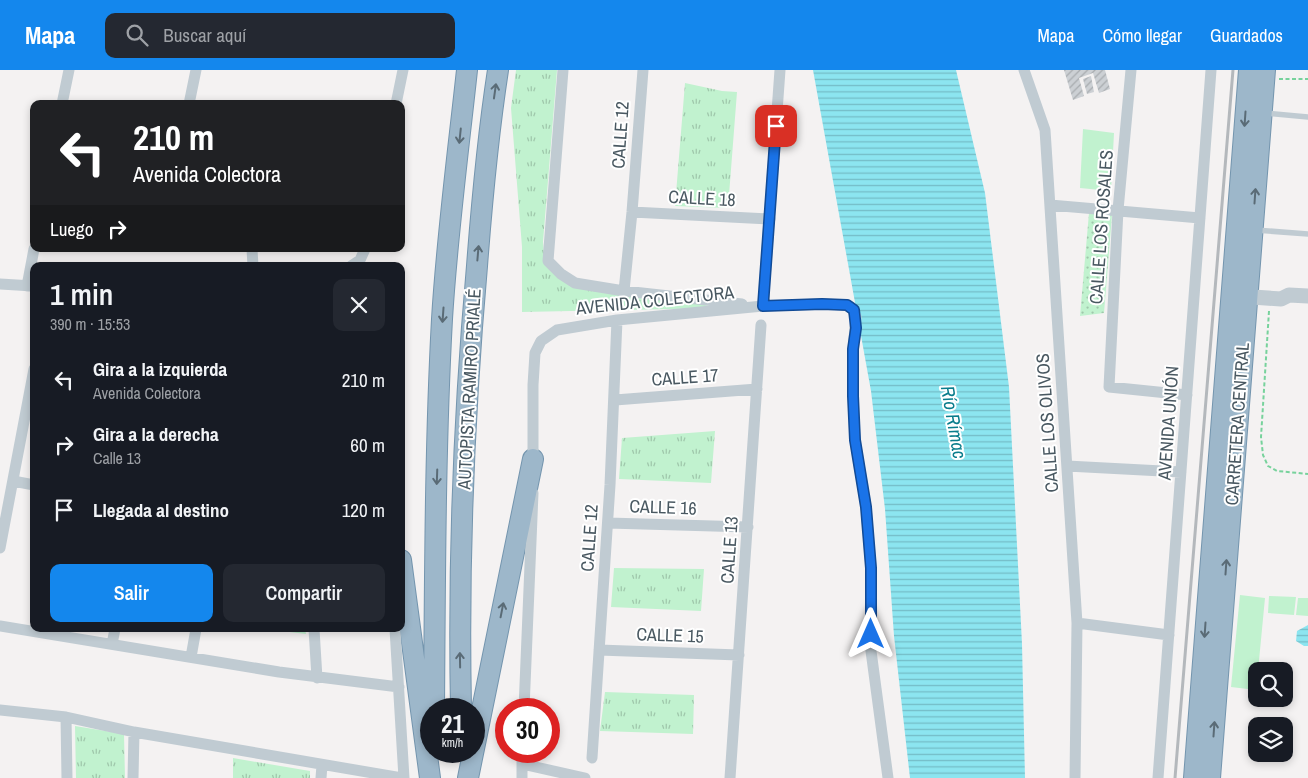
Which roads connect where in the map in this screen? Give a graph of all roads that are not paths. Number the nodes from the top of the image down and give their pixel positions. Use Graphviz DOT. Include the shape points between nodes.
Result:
graph roads {
  1 [pos="69,70"];
  2 [pos="196,70"];
  3 [pos="403,70"];
  4 [pos="467,70"];
  5 [pos="498,70"];
  6 [pos="563,70"];
  7 [pos="642,70"];
  8 [pos="780,70"];
  9 [pos="1024,70"];
  10 [pos="1131,70"];
  11 [pos="1212,70"];
  12 [pos="1259,73"];
  13 [pos="63,100"];
  14 [pos="190,100"];
  15 [pos="397,100"];
  16 [pos="1262,113"];
  17 [pos="1308,117"];
  18 [pos="1050,206"];
  19 [pos="1118,210"];
  20 [pos="632,212"];
  21 [pos="1200,218"];
  22 [pos="770,219"];
  23 [pos="1253,230"];
  24 [pos="1308,234"];
  25 [pos="0,284"];
  26 [pos="30,286"];
  27 [pos="624,291"];
  28 [pos="1239,291"];
  29 [pos="1289,295"];
  30 [pos="1308,296"];
  31 [pos="763,306"];
  32 [pos="617,320"];
  33 [pos="761,325"];
  34 [pos="758,389"];
  35 [pos="30,390"];
  36 [pos="1187,395"];
  37 [pos="615,400"];
  38 [pos="533,459"];
  39 [pos="1067,466"];
  40 [pos="1181,472"];
  41 [pos="13,481"];
  42 [pos="30,484"];
  43 [pos="608,523"];
  44 [pos="748,527"];
  45 [pos="0,548"];
  46 [pos="405,589"];
  47 [pos="1077,623"];
  48 [pos="0,626"];
  49 [pos="30,631"];
  50 [pos="37,632"];
  51 [pos="114,632"];
  52 [pos="195,632"];
  53 [pos="314,632"];
  54 [pos="395,632"];
  55 [pos="1169,634"];
  56 [pos="112,644"];
  57 [pos="599,650"];
  58 [pos="739,655"];
  59 [pos="191,657"];
  60 [pos="317,678"];
  61 [pos="400,687"];
  62 [pos="434,698"];
  63 [pos="462,698"];
  64 [pos="525,698"];
  65 [pos="0,710"];
  66 [pos="66,717"];
  67 [pos="134,732"];
  68 [pos="592,758"];
  69 [pos="432,763"];
  70 [pos="462,763"];
  71 [pos="522,764"];
  72 [pos="322,765"];
  73 [pos="67,778"];
  74 [pos="133,778"];
  75 [pos="322,778"];
  76 [pos="403,778"];
  77 [pos="431,778"];
  78 [pos="462,778"];
  79 [pos="468,778"];
  80 [pos="522,778"];
  81 [pos="585,778"];
  82 [pos="730,778"];
  83 [pos="888,778"];
  84 [pos="1075,778"];
  85 [pos="1158,778"];
  86 [pos="1194,778"];
  87 [pos="1210,778"];
  1 -- 13 [label="street"];
  2 -- 14 [label="street"];
  3 -- 15 [label="street"];
  4 -- 62 [label="highway, AUTOPISTA RAMIRO PRIALÉ, one-way" via="442,319"];
  63 -- 5 [label="highway, AUTOPISTA RAMIRO PRIALÉ, one-way" via="461,535 466,411 482,203"];
  6 -- 27 [label="street" via="548,261 575,283"];
  7 -- 20 [label="street, CALLE 12"];
  8 -- 22 [label="street"];
  9 -- 18 [label="street, CALLE LOS OLIVOS" via="1045,130"];
  10 -- 19 [label="street, CALLE LOS ROSALES"];
  11 -- 21 [label="street, AVENIDA UNIÓN"];
  12 -- 16 [label="highway, CARRETERA CENTRAL"];
  12 -- 28 [label="highway, CARRETERA CENTRAL, one-way"];
  16 -- 17 [label="lane"];
  23 -- 16 [label="highway, CARRETERA CENTRAL, one-way"];
  18 -- 19 [label="street"];
  18 -- 39 [label="street, CALLE LOS OLIVOS"];
  19 -- 21 [label="street"];
  19 -- 36 [label="street, CALLE LOS ROSALES" via="1109,386"];
  20 -- 22 [label="street, CALLE 18"];
  20 -- 27 [label="street, CALLE 12"];
  21 -- 36 [label="street, AVENIDA UNIÓN"];
  22 -- 31 [label="street"];
  23 -- 24 [label="lane"];
  23 -- 28 [label="highway, CARRETERA CENTRAL"];
  25 -- 26 [label="street"];
  27 -- 31 [label="street"];
  28 -- 29 [label="street" via="1270,299"];
  28 -- 29 [label="street" via="1283,289"];
  28 -- 86 [label="highway, CARRETERA CENTRAL, one-way"];
  87 -- 28 [label="highway, CARRETERA CENTRAL, one-way"];
  29 -- 30 [label="street"];
  31 -- 32 [label="street, AVENIDA COLECTORA"];
  31 -- 83 [label="street, AVENIDA COLECTORA" via="847,305 854,310 856,317 855,440 866,507 871,568 871,651"];
  32 -- 37 [label="street, CALLE 12"];
  32 -- 38 [label="street, AVENIDA COLECTORA" via="556,330 541,341 535,353"];
  33 -- 34 [label="street, CALLE 13"];
  34 -- 37 [label="street, CALLE 17"];
  34 -- 44 [label="street, CALLE 13"];
  35 -- 41 [label="street"];
  36 -- 40 [label="street, AVENIDA UNIÓN"];
  37 -- 43 [label="street, CALLE 12"];
  38 -- 64 [label="street"];
  79 -- 38 [label="highway, one-way"];
  39 -- 40 [label="street"];
  39 -- 47 [label="street, CALLE LOS OLIVOS"];
  40 -- 55 [label="street, AVENIDA UNIÓN"];
  41 -- 42 [label="street"];
  41 -- 45 [label="street"];
  43 -- 44 [label="street, CALLE 16"];
  43 -- 57 [label="street, CALLE 12"];
  44 -- 58 [label="street, CALLE 13"];
  46 -- 77 [label="highway"];
  47 -- 55 [label="street"];
  47 -- 84 [label="street, CALLE LOS OLIVOS"];
  48 -- 49 [label="street"];
  50 -- 56 [label="street"];
  51 -- 56 [label="street"];
  52 -- 59 [label="street"];
  53 -- 60 [label="street"];
  54 -- 61 [label="street"];
  55 -- 85 [label="street, AVENIDA UNIÓN"];
  56 -- 59 [label="street"];
  57 -- 58 [label="street, CALLE 15"];
  57 -- 68 [label="street, CALLE 12"];
  58 -- 82 [label="street, CALLE 13"];
  59 -- 60 [label="street"];
  60 -- 61 [label="street"];
  61 -- 76 [label="street"];
  65 -- 66 [label="street"];
  66 -- 67 [label="street"];
  66 -- 73 [label="street"];
  67 -- 72 [label="street"];
  67 -- 74 [label="street"];
  69 -- 77 [label="highway"];
  70 -- 78 [label="highway"];
  71 -- 80 [label="street"];
  71 -- 81 [label="street"];
  72 -- 75 [label="street"];
  72 -- 76 [label="street"];
}
